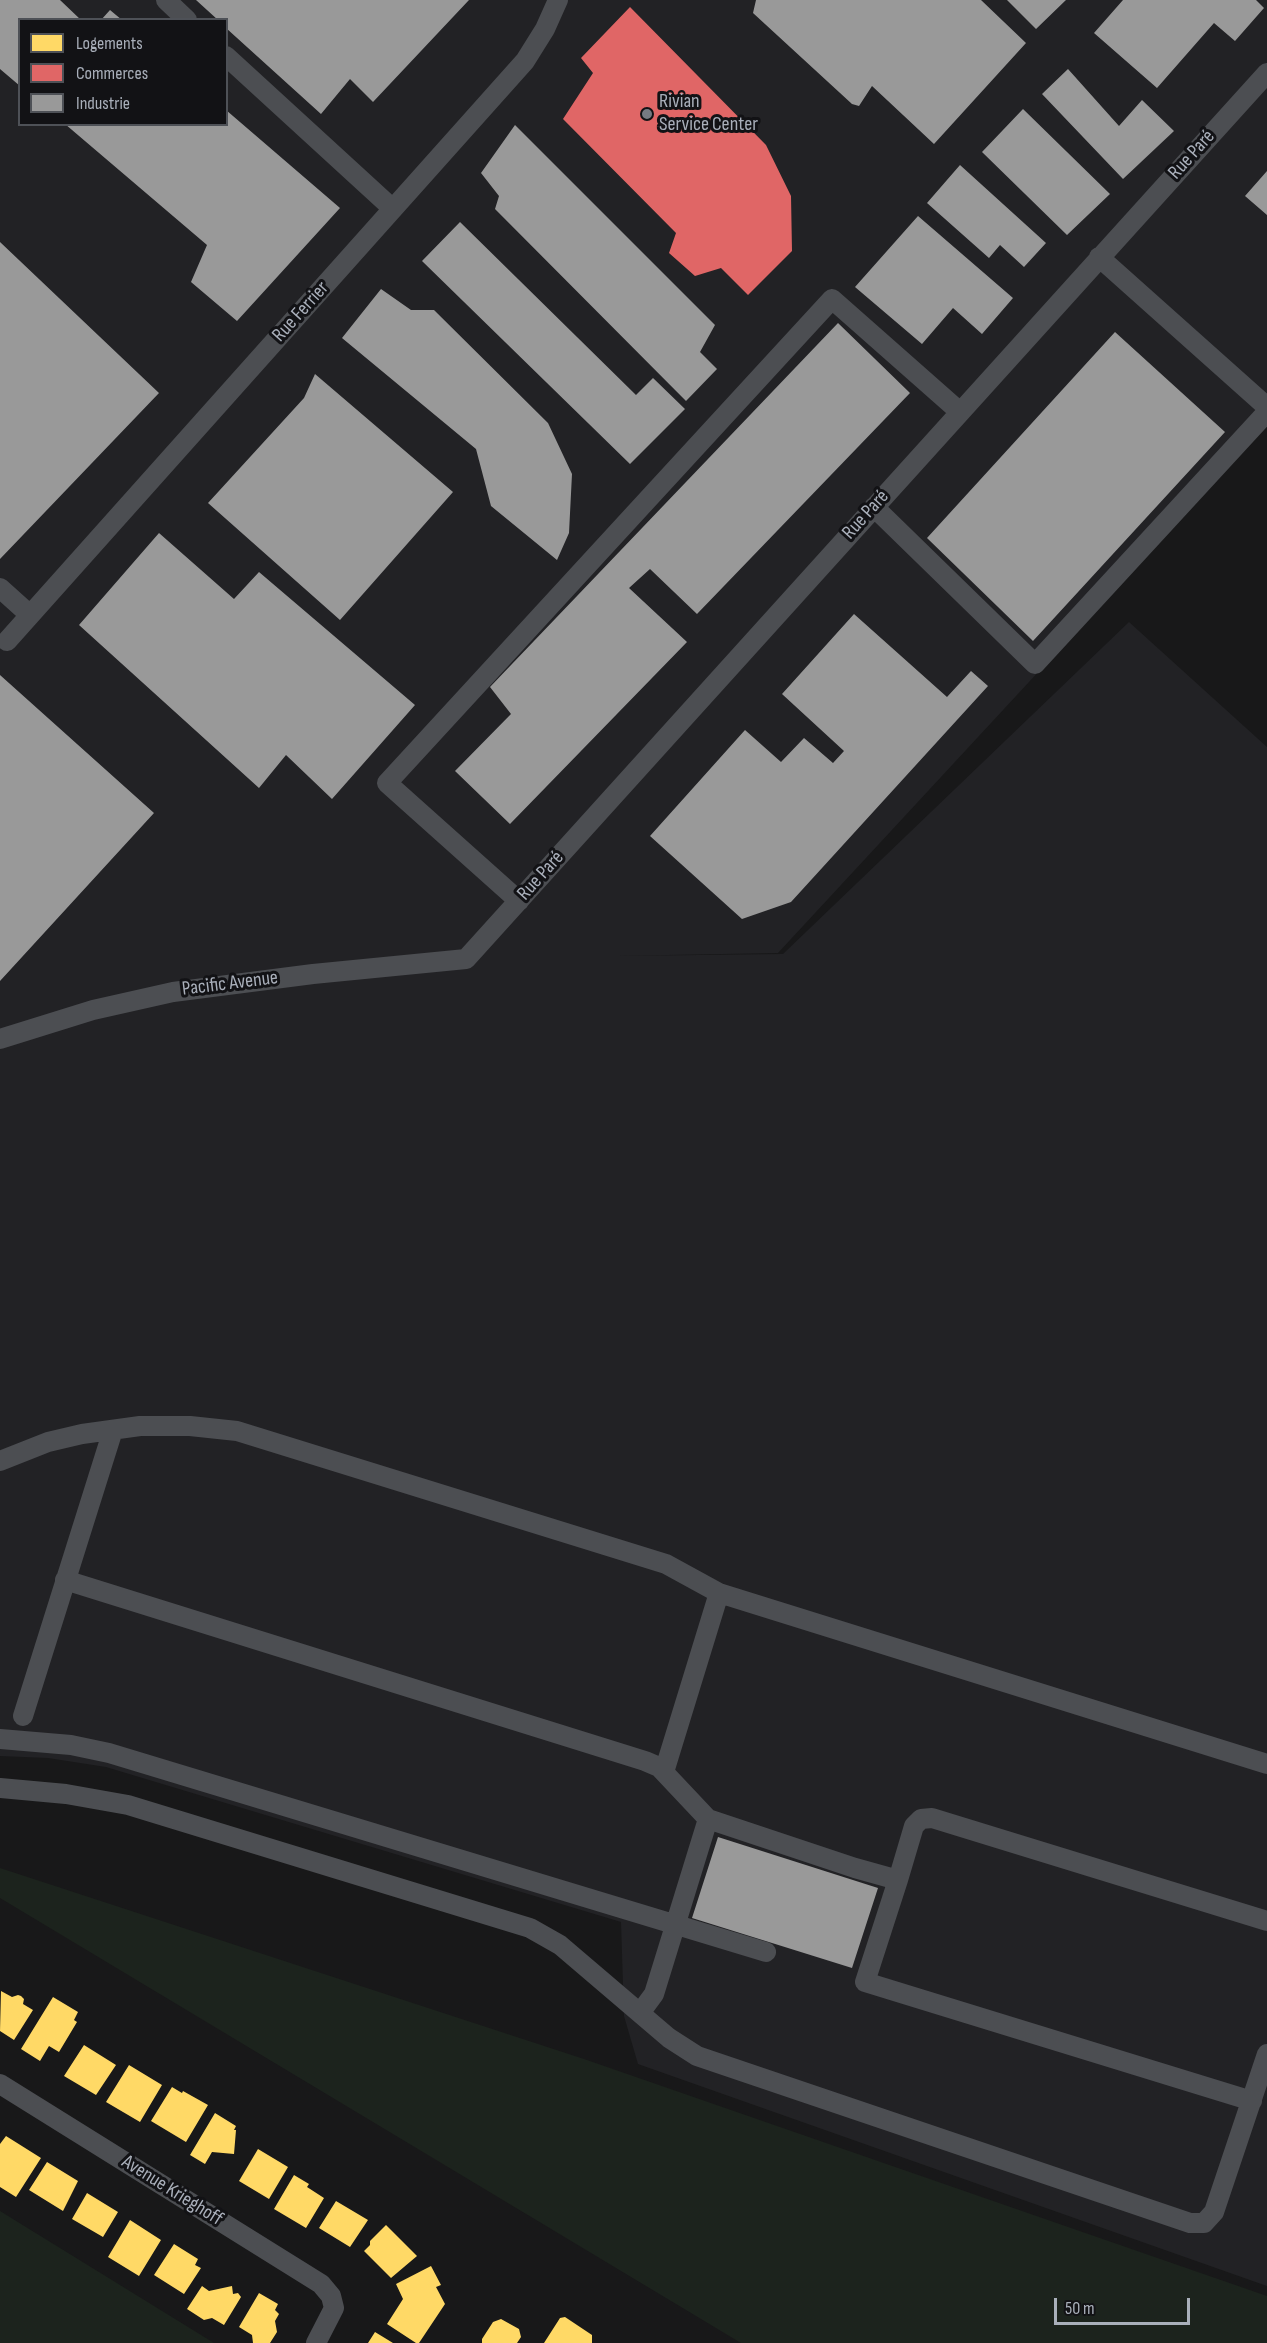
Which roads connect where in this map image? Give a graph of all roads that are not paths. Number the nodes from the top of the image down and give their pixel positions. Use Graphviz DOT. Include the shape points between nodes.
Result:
graph roads {
  1 [pos="166,0"];
  2 [pos="558,0"];
  3 [pos="185,18"];
  4 [pos="228,58"];
  5 [pos="1267,73"];
  6 [pos="393,209"];
  7 [pos="1099,257"];
  8 [pos="1267,407"];
  9 [pos="960,412"];
  10 [pos="1267,412"];
  11 [pos="873,507"];
  12 [pos="0,588"];
  13 [pos="30,615"];
  14 [pos="8,640"];
  15 [pos="519,901"];
  16 [pos="466,959"];
  17 [pos="0,1039"];
  18 [pos="113,1430"];
  19 [pos="0,1461"];
  20 [pos="65,1580"];
  21 [pos="719,1593"];
  22 [pos="23,1716"];
  23 [pos="0,1739"];
  24 [pos="1267,1764"];
  25 [pos="664,1772"];
  26 [pos="0,1788"];
  27 [pos="708,1819"];
  28 [pos="898,1880"];
  29 [pos="1267,1921"];
  30 [pos="674,1924"];
  31 [pos="766,1953"];
  32 [pos="640,2013"];
  33 [pos="1267,2054"];
  34 [pos="0,2084"];
  35 [pos="1258,2093"];
  36 [pos="316,2343"];
  1 -- 3 [label="street"];
  2 -- 6 [label="street, Rue Ferrier" via="525,61"];
  4 -- 6 [label="street"];
  5 -- 7 [label="street, Rue Paré"];
  6 -- 13 [label="street, Rue Ferrier"];
  7 -- 8 [label="street"];
  7 -- 9 [label="street, Rue Paré"];
  9 -- 11 [label="street, Rue Paré"];
  9 -- 15 [label="street" via="832,299 387,783"];
  10 -- 11 [label="street" via="1035,663"];
  11 -- 15 [label="street, Rue Paré"];
  12 -- 13 [label="street"];
  13 -- 14 [label="street, Rue Ferrier"];
  15 -- 16 [label="street, Rue Paré"];
  16 -- 17 [label="street, Pacific Avenue" via="172,992 93,1010"];
  18 -- 19 [label="street" via="48,1442"];
  18 -- 20 [label="street"];
  18 -- 21 [label="street" via="190,1426 237,1431 666,1564"];
  20 -- 22 [label="street"];
  20 -- 25 [label="street" via="637,1758"];
  21 -- 24 [label="street"];
  21 -- 25 [label="street"];
  23 -- 30 [label="street" via="71,1745 109,1753"];
  25 -- 27 [label="street"];
  26 -- 32 [label="street" via="128,1805 530,1928 560,1945"];
  27 -- 28 [label="street"];
  27 -- 30 [label="street"];
  28 -- 29 [label="street" via="914,1826 921,1819 932,1818"];
  28 -- 35 [label="street" via="865,1982"];
  30 -- 31 [label="street"];
  30 -- 32 [label="street" via="654,1994"];
  32 -- 35 [label="street" via="683,2049 714,2063 1190,2223 1204,2223 1214,2212"];
  33 -- 35 [label="street"];
  34 -- 36 [label="street, Avenue Krieghoff" via="321,2284 331,2296 334,2308"];
}
